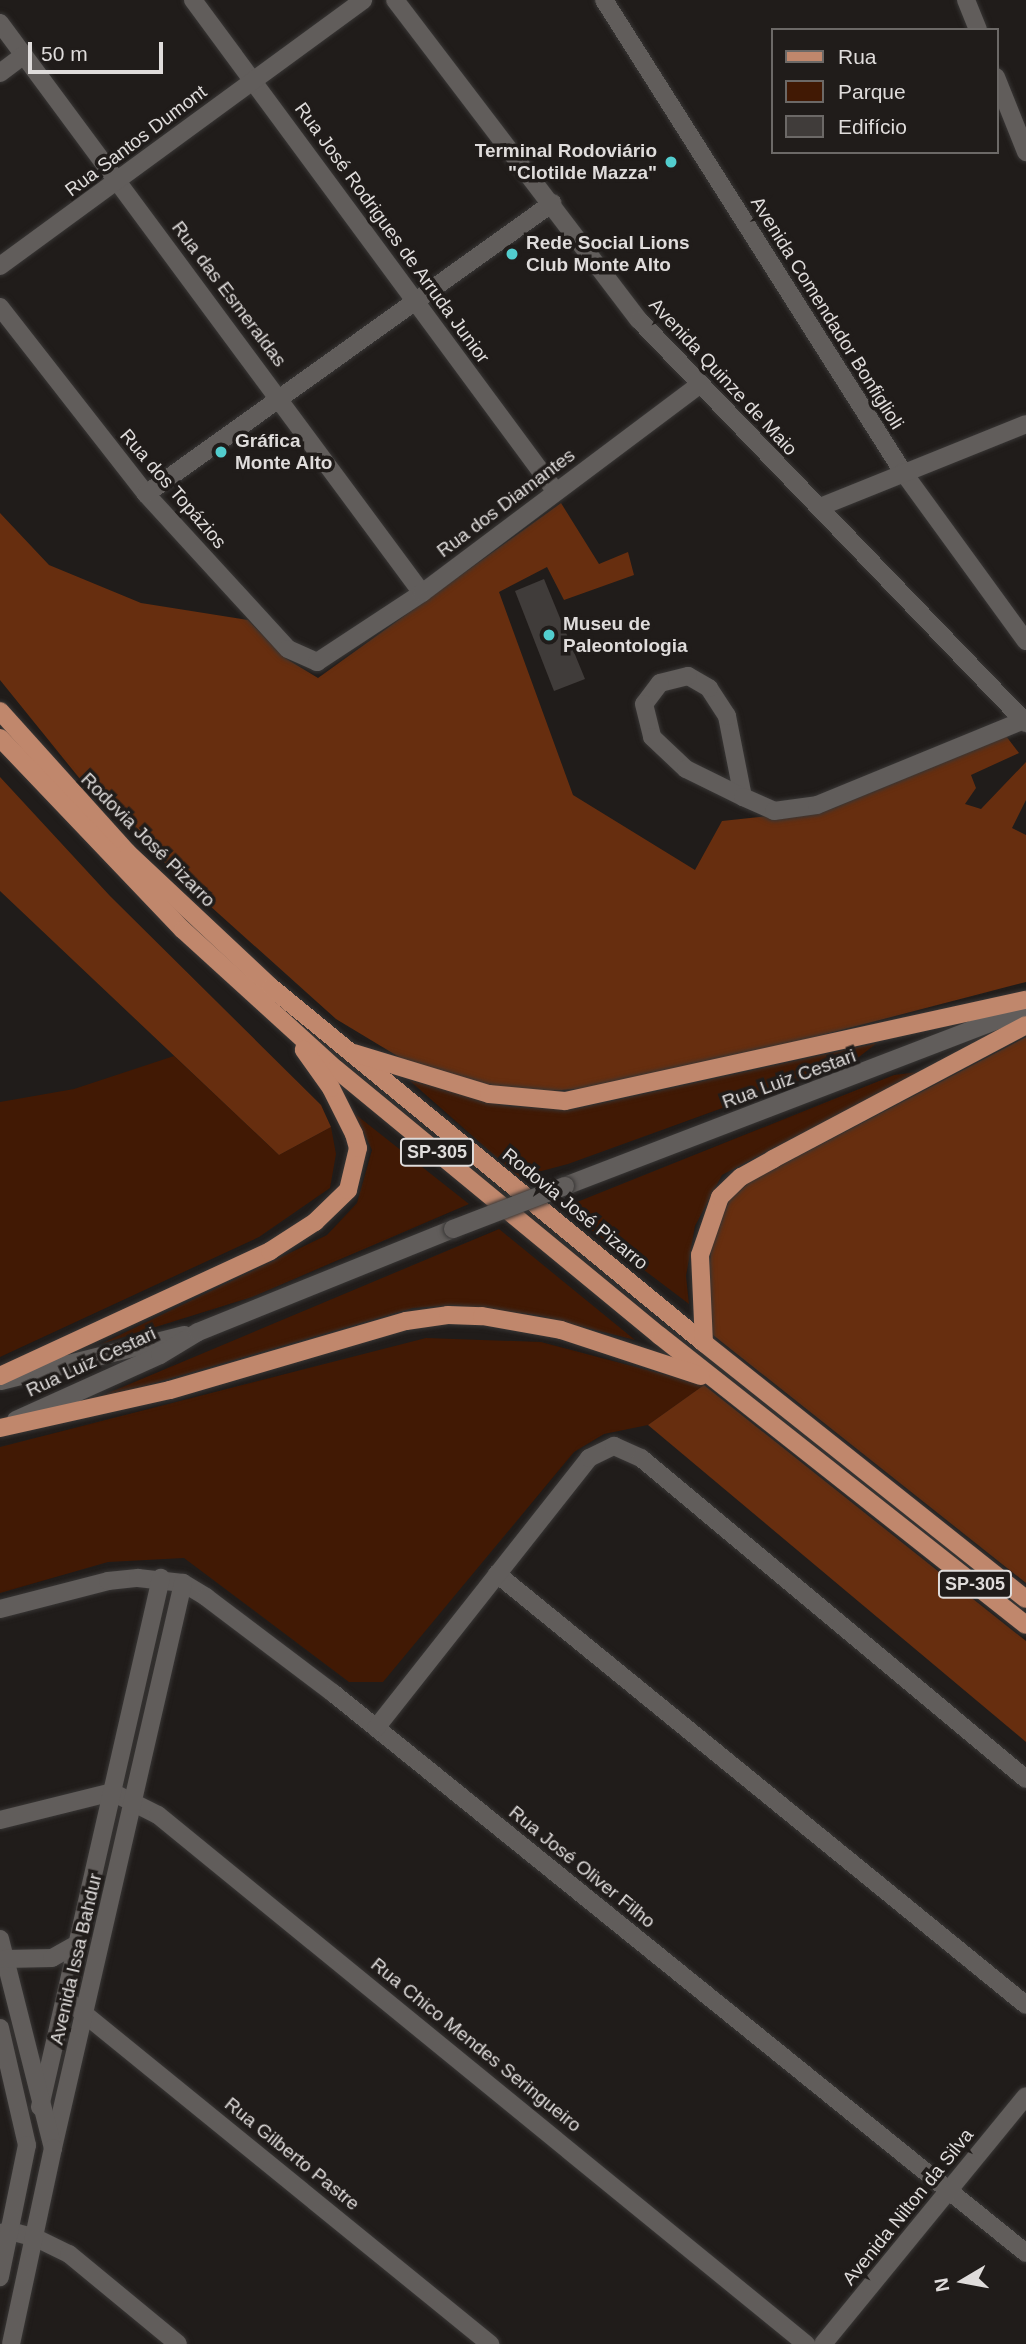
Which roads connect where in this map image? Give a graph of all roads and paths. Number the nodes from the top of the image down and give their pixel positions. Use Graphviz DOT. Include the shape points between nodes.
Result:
graph roads {
  1 [pos="193,0"];
  2 [pos="363,0"];
  3 [pos="395,0"];
  4 [pos="604,0"];
  5 [pos="966,0"];
  6 [pos="0,23"];
  7 [pos="977,28"];
  8 [pos="24,55"];
  9 [pos="0,74"];
  10 [pos="253,78"];
  11 [pos="998,79"];
  12 [pos="1019,116"];
  13 [pos="1026,152"];
  14 [pos="120,182"];
  15 [pos="552,204"];
  16 [pos="0,266"];
  17 [pos="415,301"];
  18 [pos="0,307"];
  19 [pos="698,386"];
  20 [pos="279,396"];
  21 [pos="1026,424"];
  22 [pos="903,472"];
  23 [pos="556,492"];
  24 [pos="146,494"];
  25 [pos="820,507"];
  26 [pos="422,593"];
  27 [pos="1026,641"];
  28 [pos="337,652"];
  29 [pos="0,710"];
  30 [pos="1025,721"];
  31 [pos="0,738"];
  32 [pos="743,797"];
  33 [pos="1026,1000"];
  34 [pos="1026,1009"];
  35 [pos="1026,1025"];
  36 [pos="287,1026"];
  37 [pos="346,1051"];
  38 [pos="198,1332"];
  39 [pos="704,1343"];
  40 [pos="0,1378"];
  41 [pos="715,1380"];
  42 [pos="0,1428"];
  43 [pos="497,1574"];
  44 [pos="161,1578"];
  45 [pos="183,1583"];
  46 [pos="1026,1599"];
  47 [pos="0,1609"];
  48 [pos="1026,1625"];
  49 [pos="376,1728"];
  50 [pos="1026,1779"];
  51 [pos="112,1792"];
  52 [pos="133,1800"];
  53 [pos="0,1820"];
  54 [pos="0,1939"];
  55 [pos="77,1944"];
  56 [pos="5,1959"];
  57 [pos="66,1999"];
  58 [pos="1026,2005"];
  59 [pos="86,2013"];
  60 [pos="20,2022"];
  61 [pos="0,2028"];
  62 [pos="1026,2096"];
  63 [pos="40,2107"];
  64 [pos="27,2145"];
  65 [pos="53,2148"];
  66 [pos="948,2191"];
  67 [pos="5,2232"];
  68 [pos="36,2238"];
  69 [pos="1026,2253"];
  70 [pos="0,2277"];
  71 [pos="11,2344"];
  72 [pos="178,2344"];
  73 [pos="490,2344"];
  74 [pos="806,2344"];
  75 [pos="823,2344"];
  1 -- 10 [label="street, Rua José Rodrigues de Arruda Junior"];
  2 -- 10 [label="street, Rua Santos Dumont"];
  3 -- 15 [label="street, Avenida Quinze de Maio"];
  4 -- 22 [label="street, Avenida Comendador Bonfiglioli"];
  5 -- 7 [label="street"];
  6 -- 8 [label="street, Rua das Esmeraldas"];
  8 -- 9 [label="street"];
  8 -- 14 [label="street, Rua das Esmeraldas"];
  10 -- 14 [label="street, Rua Santos Dumont"];
  10 -- 17 [label="street, Rua José Rodrigues de Arruda Junior"];
  11 -- 12 [label="street"];
  12 -- 13 [label="street"];
  14 -- 16 [label="street, Rua Santos Dumont"];
  14 -- 20 [label="street, Rua das Esmeraldas"];
  15 -- 17 [label="street"];
  15 -- 19 [label="street, Avenida Quinze de Maio" via="639,320"];
  17 -- 20 [label="street"];
  17 -- 23 [label="street, Rua José Rodrigues de Arruda Junior"];
  18 -- 24 [label="street, Rua dos Topázios"];
  19 -- 23 [label="street, Rua dos Diamantes"];
  19 -- 25 [label="street, Avenida Quinze de Maio"];
  20 -- 24 [label="street"];
  20 -- 26 [label="street, Rua das Esmeraldas"];
  21 -- 22 [label="street"];
  22 -- 25 [label="street"];
  22 -- 27 [label="street, Avenida Comendador Bonfiglioli"];
  23 -- 26 [label="street, Rua dos Diamantes"];
  24 -- 28 [label="street, Rua dos Topázios" via="288,649 317,662"];
  25 -- 30 [label="street, Avenida Quinze de Maio"];
  26 -- 28 [label="street, Rua dos Diamantes"];
  29 -- 37 [label="main road, Rodovia José Pizarro / SP-305" via="154,879"];
  30 -- 32 [label="street" via="817,805 774,811"];
  31 -- 36 [label="main road, Rodovia José Pizarro / SP-305" via="112,860"];
  32 -- 32 [label="street" via="685,769 652,737 645,704 660,682 688,677 709,688 726,716"];
  33 -- 37 [label="main road" via="565,1101 489,1094"];
  34 -- 38 [label="street, Rua Luiz Cestari, bridge"];
  35 -- 39 [label="main road" via="773,1159 741,1177 720,1197 700,1255"];
  36 -- 40 [label="main road" via="331,1088 354,1134 358,1148 348,1190 315,1222 270,1251"];
  36 -- 41 [label="main road, Rodovia José Pizarro / SP-305"];
  37 -- 39 [label="main road, Rodovia José Pizarro / SP-305"];
  38 -- 40 [label="street, Rua Luiz Cestari"];
  38 -- 42 [label="street, Rua Luiz Cestari" via="160,1355"];
  39 -- 46 [label="main road, Rodovia José Pizarro / SP-305"];
  41 -- 42 [label="main road" via="561,1330 448,1315 406,1321 170,1390"];
  41 -- 48 [label="main road, Rodovia José Pizarro / SP-305"];
  43 -- 49 [label="street"];
  43 -- 50 [label="street" via="589,1458 603,1447 620,1447 641,1458"];
  43 -- 58 [label="street"];
  44 -- 45 [label="street"];
  44 -- 47 [label="street" via="108,1581"];
  44 -- 51 [label="street, Avenida Issa Bahdur"];
  45 -- 49 [label="street, Rua José Oliver Filho"];
  45 -- 52 [label="street, Avenida Issa Bahdur"];
  49 -- 66 [label="street, Rua José Oliver Filho"];
  51 -- 52 [label="street, Rua Chico Mendes Seringueiro"];
  51 -- 53 [label="street"];
  51 -- 55 [label="street, Avenida Issa Bahdur"];
  52 -- 59 [label="street, Avenida Issa Bahdur"];
  52 -- 74 [label="street, Rua Chico Mendes Seringueiro" via="179,1830"];
  54 -- 56 [label="street"];
  55 -- 56 [label="street" via="52,1958"];
  55 -- 57 [label="street, Avenida Issa Bahdur"];
  56 -- 60 [label="street"];
  57 -- 59 [label="street, Rua Gilberto Pastre"];
  57 -- 63 [label="street, Avenida Issa Bahdur"];
  59 -- 65 [label="street, Avenida Issa Bahdur"];
  59 -- 73 [label="street, Rua Gilberto Pastre"];
  60 -- 61 [label="street"];
  60 -- 63 [label="street"];
  61 -- 64 [label="street"];
  62 -- 66 [label="street, Avenida Nilton da Silva"];
  63 -- 64 [label="street, Avenida Issa Bahdur"];
  63 -- 65 [label="street"];
  64 -- 67 [label="street, Avenida Issa Bahdur"];
  65 -- 68 [label="street, Avenida Issa Bahdur"];
  66 -- 69 [label="street, Rua José Oliver Filho"];
  66 -- 75 [label="street, Avenida Nilton da Silva"];
  67 -- 68 [label="street"];
  67 -- 70 [label="street, Avenida Issa Bahdur"];
  68 -- 71 [label="street, Avenida Issa Bahdur"];
  68 -- 72 [label="street" via="69,2255"];
}
